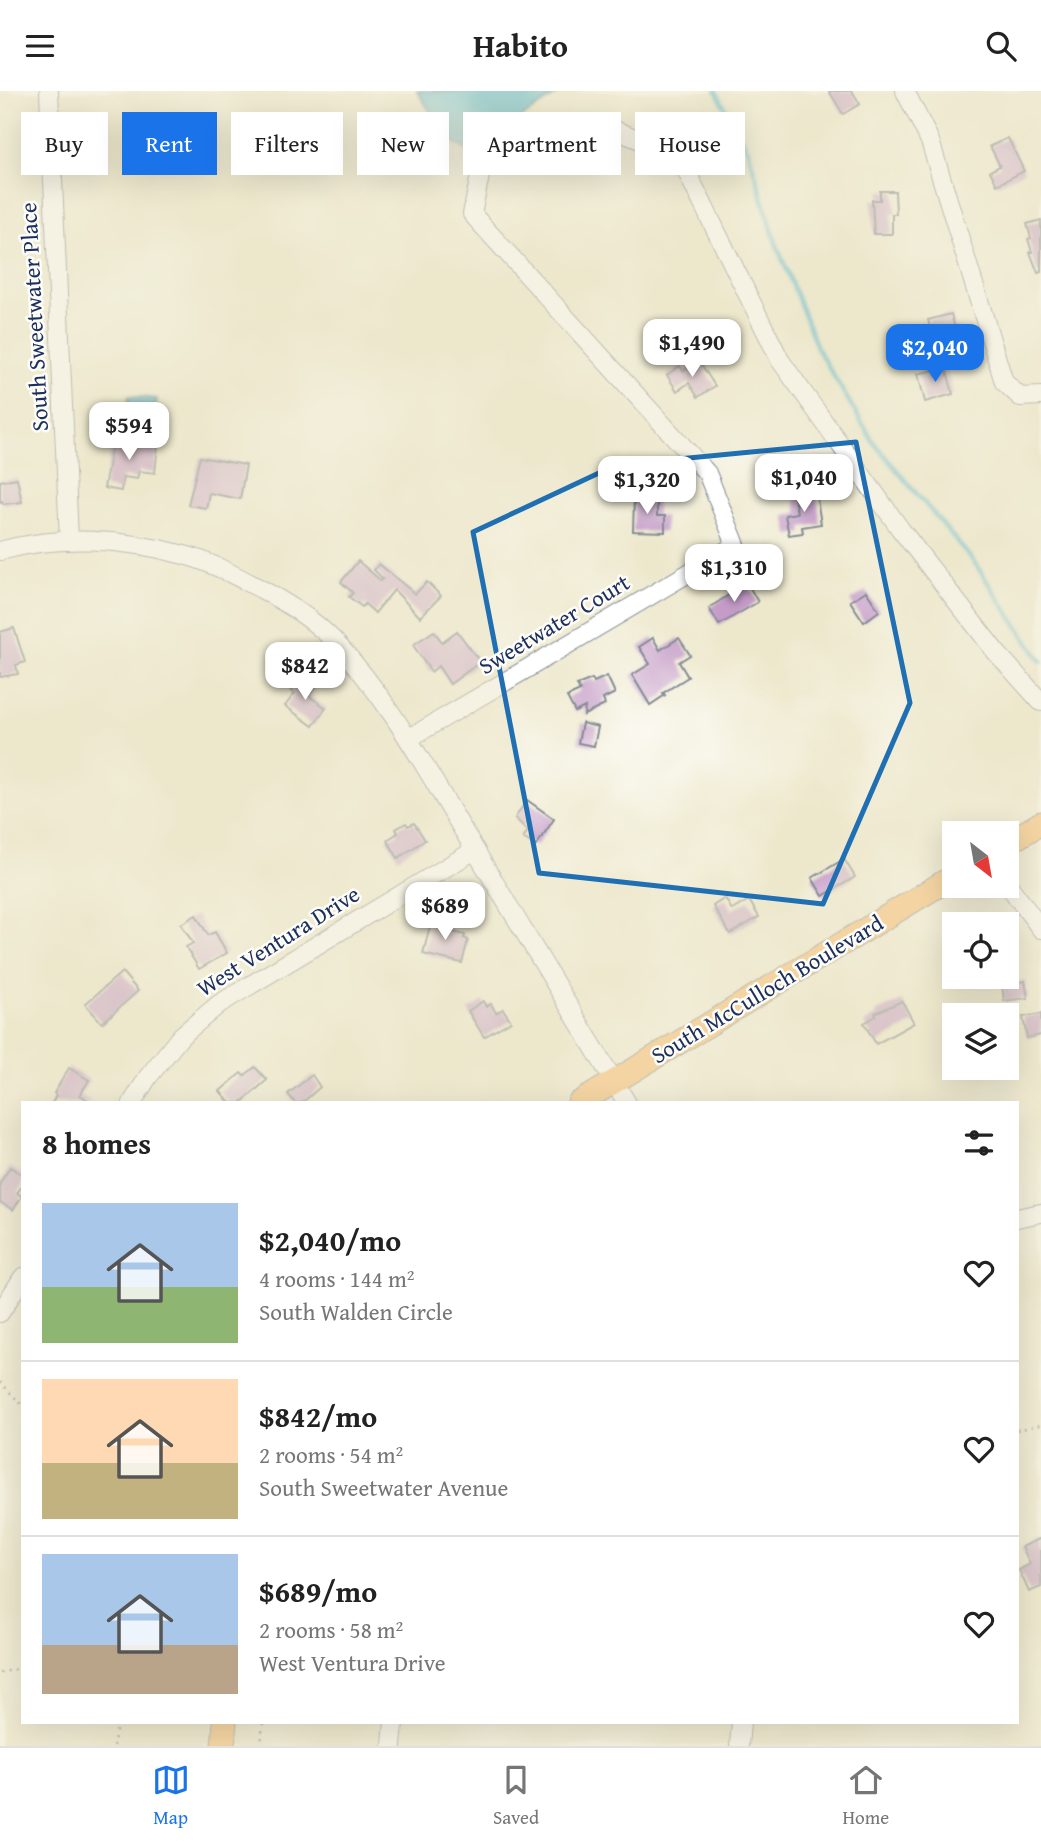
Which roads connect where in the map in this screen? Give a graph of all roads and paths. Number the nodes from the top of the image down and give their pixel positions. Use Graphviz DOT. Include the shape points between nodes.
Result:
graph roads {
  1 [pos="49,91"];
  2 [pos="905,91"];
  3 [pos="1041,396"];
  4 [pos="69,540"];
  5 [pos="0,551"];
  6 [pos="1041,702"];
  7 [pos="408,739"];
  8 [pos="1041,823"];
  9 [pos="1019,836"];
  10 [pos="475,851"];
  11 [pos="942,883"];
  12 [pos="1018,898"];
  13 [pos="1041,929"];
  14 [pos="614,1081"];
  15 [pos="133,1101"];
  16 [pos="582,1101"];
  17 [pos="626,1101"];
  18 [pos="1041,1213"];
  19 [pos="1019,1218"];
  20 [pos="21,1280"];
  21 [pos="0,1313"];
  22 [pos="0,1382"];
  23 [pos="21,1404"];
  24 [pos="1041,1425"];
  25 [pos="1019,1430"];
  26 [pos="21,1668"];
  27 [pos="0,1673"];
  28 [pos="118,1724"];
  29 [pos="225,1724"];
  30 [pos="263,1724"];
  31 [pos="394,1724"];
  32 [pos="741,1724"];
  33 [pos="113,1746"];
  34 [pos="223,1746"];
  35 [pos="261,1746"];
  36 [pos="392,1746"];
  37 [pos="738,1746"];
  1 -- 4 [label="street, South Sweetwater Place"];
  2 -- 3 [label="street" via="930,141 1004,381 1020,397"];
  4 -- 5 [label="street"];
  4 -- 7 [label="street" via="185,555 267,592 334,641 368,680"];
  6 -- 7 [label="street, Sweetwater Court" via="901,530 780,360 684,166 615,129 529,134 481,170 472,214 707,473 736,545"];
  7 -- 10 [label="street"];
  8 -- 9 [label="main road"];
  10 -- 14 [label="street"];
  10 -- 15 [label="street, West Ventura Drive" via="219,1004 181,1036"];
  11 -- 14 [label="main road, South McCulloch Boulevard"];
  12 -- 13 [label="street"];
  14 -- 16 [label="main road, South McCulloch Boulevard"];
  14 -- 17 [label="street"];
  18 -- 19 [label="street"];
  20 -- 21 [label="street"];
  22 -- 23 [label="path"];
  24 -- 25 [label="path"];
  26 -- 27 [label="path"];
  28 -- 33 [label="path"];
  29 -- 34 [label="main road"];
  30 -- 35 [label="path"];
  31 -- 36 [label="street"];
  32 -- 37 [label="street"];
}
